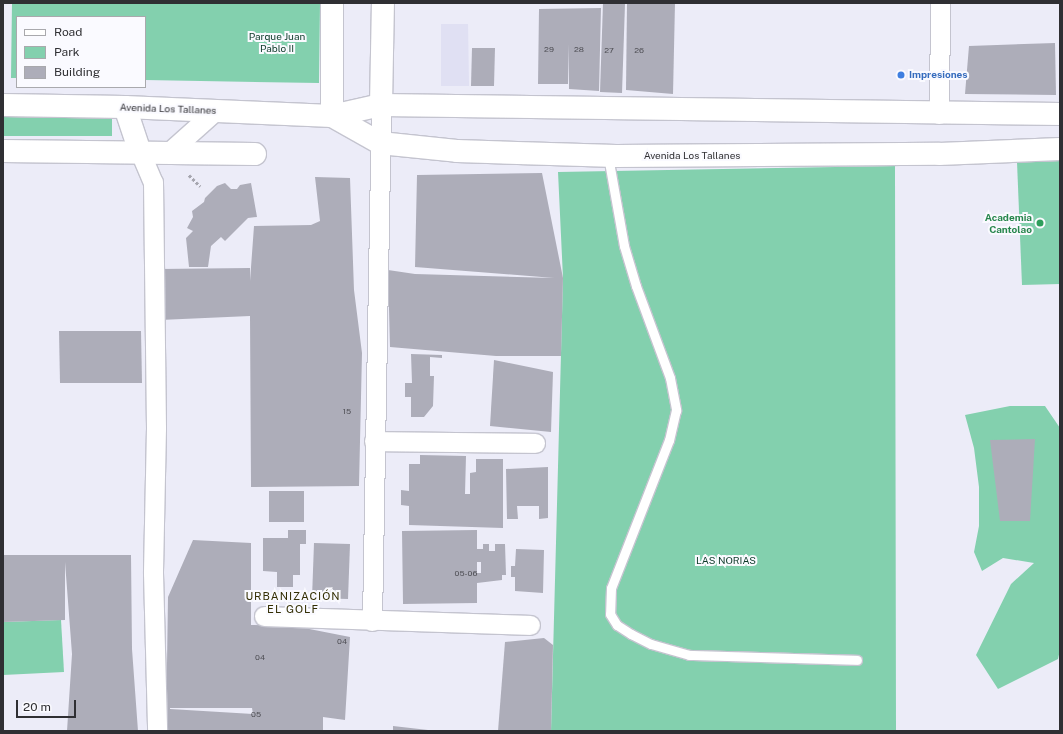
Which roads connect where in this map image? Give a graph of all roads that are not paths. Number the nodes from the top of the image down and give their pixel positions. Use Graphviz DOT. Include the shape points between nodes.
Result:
graph roads {
  1 [pos="332,3"];
  2 [pos="384,3"];
  3 [pos="940,3"];
  4 [pos="3,105"];
  5 [pos="381,105"];
  6 [pos="125,107"];
  7 [pos="215,110"];
  8 [pos="939,114"];
  9 [pos="1060,114"];
  10 [pos="332,116"];
  11 [pos="380,143"];
  12 [pos="1060,149"];
  13 [pos="3,152"];
  14 [pos="140,152"];
  15 [pos="168,153"];
  16 [pos="254,154"];
  17 [pos="608,156"];
  18 [pos="374,441"];
  19 [pos="535,443"];
  20 [pos="264,616"];
  21 [pos="372,621"];
  22 [pos="530,625"];
  23 [pos="857,660"];
  24 [pos="157,731"];
  1 -- 10 [label="main road"];
  2 -- 5 [label="main road"];
  3 -- 8 [label="street"];
  4 -- 6 [label="main road, Avenida Los Tallanes"];
  5 -- 8 [label="main road, Avenida Los Tallanes"];
  5 -- 10 [label="main road, Avenida Los Tallanes"];
  5 -- 11 [label="street"];
  6 -- 7 [label="main road, Avenida Los Tallanes"];
  6 -- 14 [label="main road"];
  7 -- 10 [label="main road, Avenida Los Tallanes"];
  7 -- 15 [label="street"];
  8 -- 9 [label="main road, Avenida Los Tallanes"];
  10 -- 11 [label="main road, Avenida Los Tallanes"];
  11 -- 17 [label="main road, Avenida Los Tallanes" via="457,151"];
  11 -- 18 [label="street"];
  12 -- 17 [label="main road, Avenida Los Tallanes" via="939,154"];
  13 -- 14 [label="main road"];
  14 -- 15 [label="main road"];
  14 -- 24 [label="street" via="153,182 156,428 153,573"];
  15 -- 16 [label="main road"];
  17 -- 23 [label="lane" via="624,246 670,378 676,410 669,440 611,588 610,614 618,625 631,634 651,644 689,655"];
  18 -- 19 [label="street"];
  18 -- 21 [label="street"];
  20 -- 21 [label="street"];
  21 -- 22 [label="street"];
}
